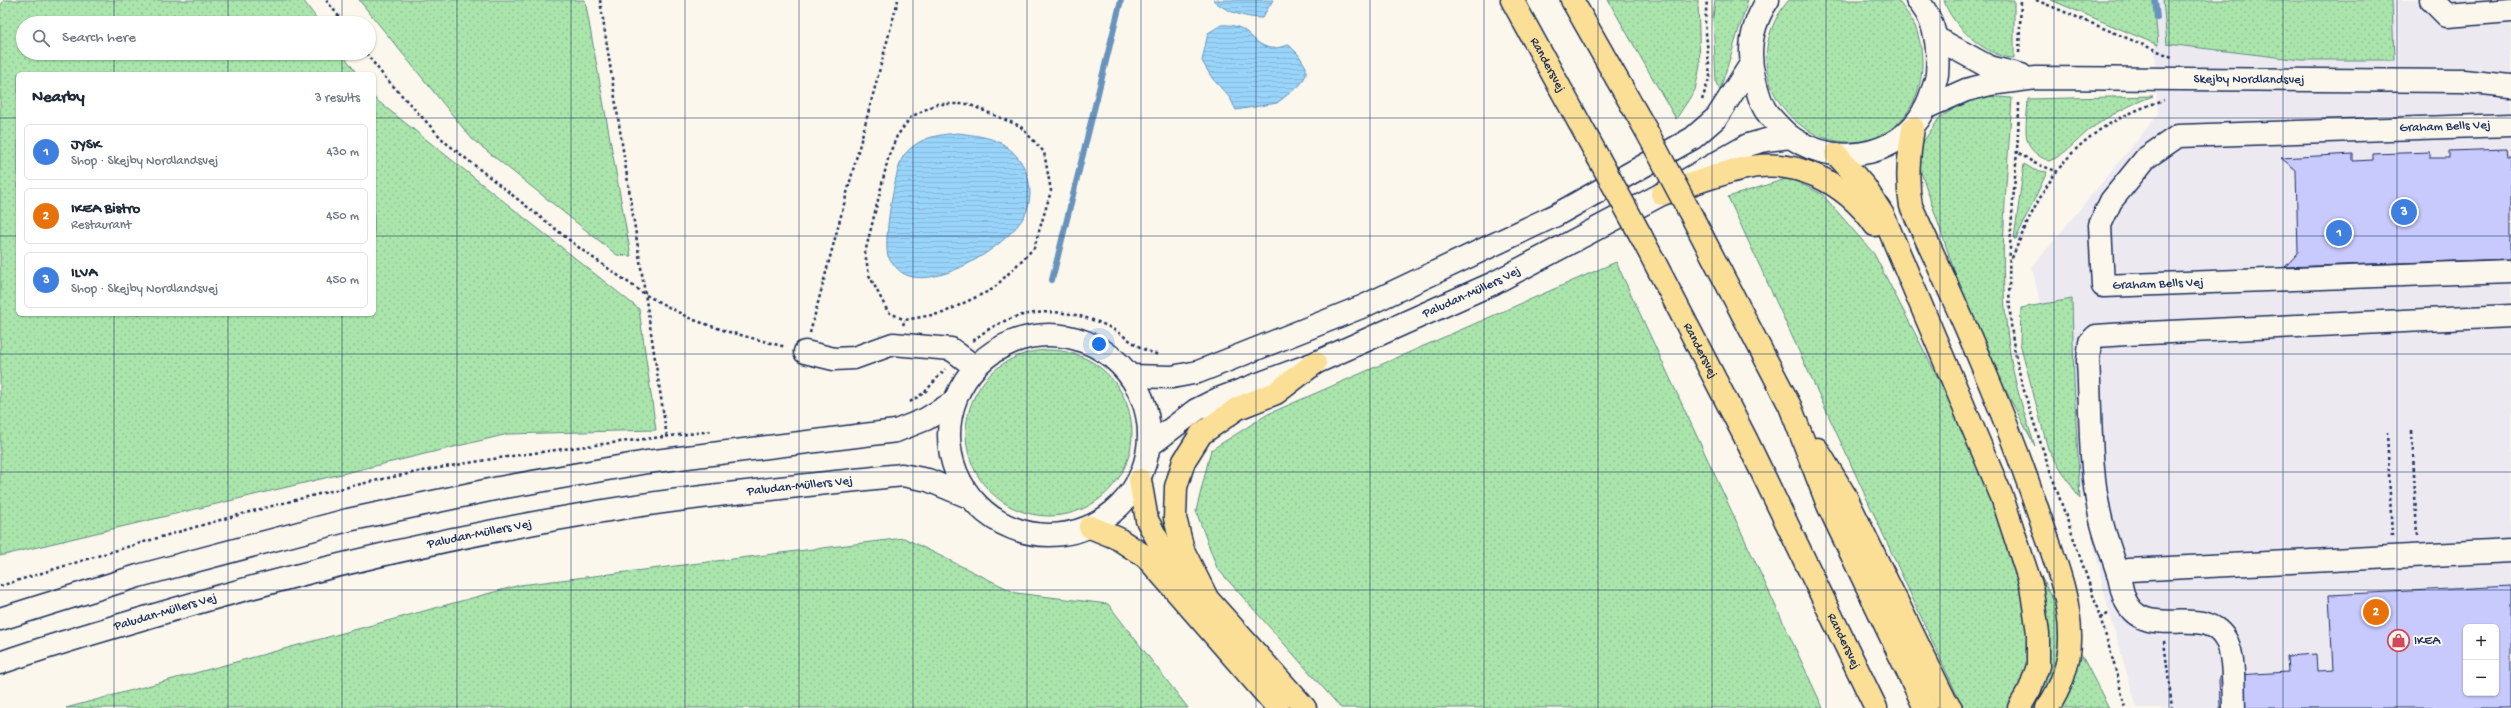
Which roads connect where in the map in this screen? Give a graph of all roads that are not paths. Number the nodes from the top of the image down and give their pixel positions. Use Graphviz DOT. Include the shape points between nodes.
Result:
graph roads {
  1 [pos="1512,0"];
  2 [pos="1572,0"];
  3 [pos="1768,0"];
  4 [pos="1918,0"];
  5 [pos="2431,0"];
  6 [pos="2511,11"];
  7 [pos="1936,38"];
  8 [pos="1751,64"];
  9 [pos="2511,75"];
  10 [pos="2036,78"];
  11 [pos="2463,81"];
  12 [pos="2511,86"];
  13 [pos="1926,108"];
  14 [pos="2511,125"];
  15 [pos="1913,128"];
  16 [pos="1791,137"];
  17 [pos="1836,154"];
  18 [pos="1662,194"];
  19 [pos="1903,264"];
  20 [pos="2511,271"];
  21 [pos="2511,316"];
  22 [pos="805,352"];
  23 [pos="1315,363"];
  24 [pos="975,367"];
  25 [pos="1130,376"];
  26 [pos="954,402"];
  27 [pos="1790,406"];
  28 [pos="1149,446"];
  29 [pos="1140,480"];
  30 [pos="969,497"];
  31 [pos="1090,527"];
  32 [pos="2511,551"];
  33 [pos="2118,574"];
  34 [pos="1206,596"];
  35 [pos="0,620"];
  36 [pos="0,663"];
  37 [pos="1278,708"];
  38 [pos="1305,708"];
  39 [pos="1876,708"];
  40 [pos="1925,708"];
  41 [pos="1951,708"];
  42 [pos="2019,708"];
  43 [pos="2047,708"];
  44 [pos="2234,708"];
  1 -- 39 [label="main road, Randersvej, bridge" via="1641,236 1744,437"];
  2 -- 27 [label="main road, bridge" via="1646,130"];
  3 -- 8 [label="street" via="1758,15 1751,38"];
  4 -- 7 [label="street" via="1928,15"];
  5 -- 6 [label="street" via="2447,16"];
  7 -- 10 [label="street, Skejby Nordlandsvej" via="1989,67"];
  7 -- 13 [label="street" via="1936,80"];
  8 -- 16 [label="street" via="1758,93 1767,113"];
  8 -- 25 [label="street" via="1717,117 1693,138 1556,215 1364,306 1198,372 1172,377"];
  9 -- 11 [label="street, Skejby Nordlandsvej"];
  10 -- 11 [label="street, Skejby Nordlandsvej"];
  10 -- 13 [label="street, Skejby Nordlandsvej" via="1966,90"];
  11 -- 12 [label="street, Skejby Nordlandsvej"];
  13 -- 15 [label="street"];
  14 -- 20 [label="street, Graham Bells Vej" via="2178,136 2146,158 2111,201 2100,225 2103,286"];
  15 -- 17 [label="street" via="1892,144 1865,154"];
  15 -- 43 [label="main road" via="1908,164 1911,206 1969,332 2032,490 2063,586 2070,641 2064,672"];
  16 -- 17 [label="street" via="1811,147"];
  16 -- 18 [label="street, Paludan-Müllers Vej" via="1748,145"];
  17 -- 19 [label="main road" via="1865,187 1883,215"];
  18 -- 19 [label="main road" via="1741,169 1776,165 1800,169 1845,192 1860,206"];
  18 -- 23 [label="street, Paludan-Müllers Vej" via="1494,284"];
  19 -- 42 [label="main road" via="2002,497 2031,585 2038,633 2038,666 2030,689"];
  21 -- 33 [label="street" via="2096,336 2090,342 2088,360 2096,495"];
  22 -- 24 [label="street" via="834,359 854,358 893,344 950,349"];
  23 -- 28 [label="street, Paludan-Müllers Vej" via="1218,399 1196,410"];
  23 -- 34 [label="main road" via="1276,393 1238,408 1202,434 1184,461 1176,487 1175,518 1183,550"];
  24 -- 25 [label="street" via="998,348 1025,337 1055,335 1084,341 1110,354"];
  24 -- 26 [label="street" via="962,383"];
  25 -- 28 [label="street" via="1142,396 1149,420"];
  26 -- 30 [label="street" via="948,432 952,461"];
  26 -- 35 [label="street" via="926,419 896,431 647,462 499,488 348,520 138,576"];
  27 -- 40 [label="main road" via="1828,505"];
  27 -- 41 [label="main road" via="1846,497"];
  28 -- 29 [label="street"];
  29 -- 31 [label="street" via="1127,500 1110,516"];
  29 -- 34 [label="main road" via="1147,520 1162,548"];
  30 -- 31 [label="street" via="982,511 1006,527 1034,535 1063,535"];
  30 -- 36 [label="street, Paludan-Müllers Vej" via="928,480 902,475 710,496 602,512 382,554 236,591 39,649"];
  31 -- 37 [label="main road" via="1117,538 1146,557"];
  32 -- 33 [label="street" via="2129,570"];
  33 -- 44 [label="street" via="2128,605 2139,616 2162,622 2206,623 2227,641 2232,657"];
  34 -- 38 [label="main road"];
}
